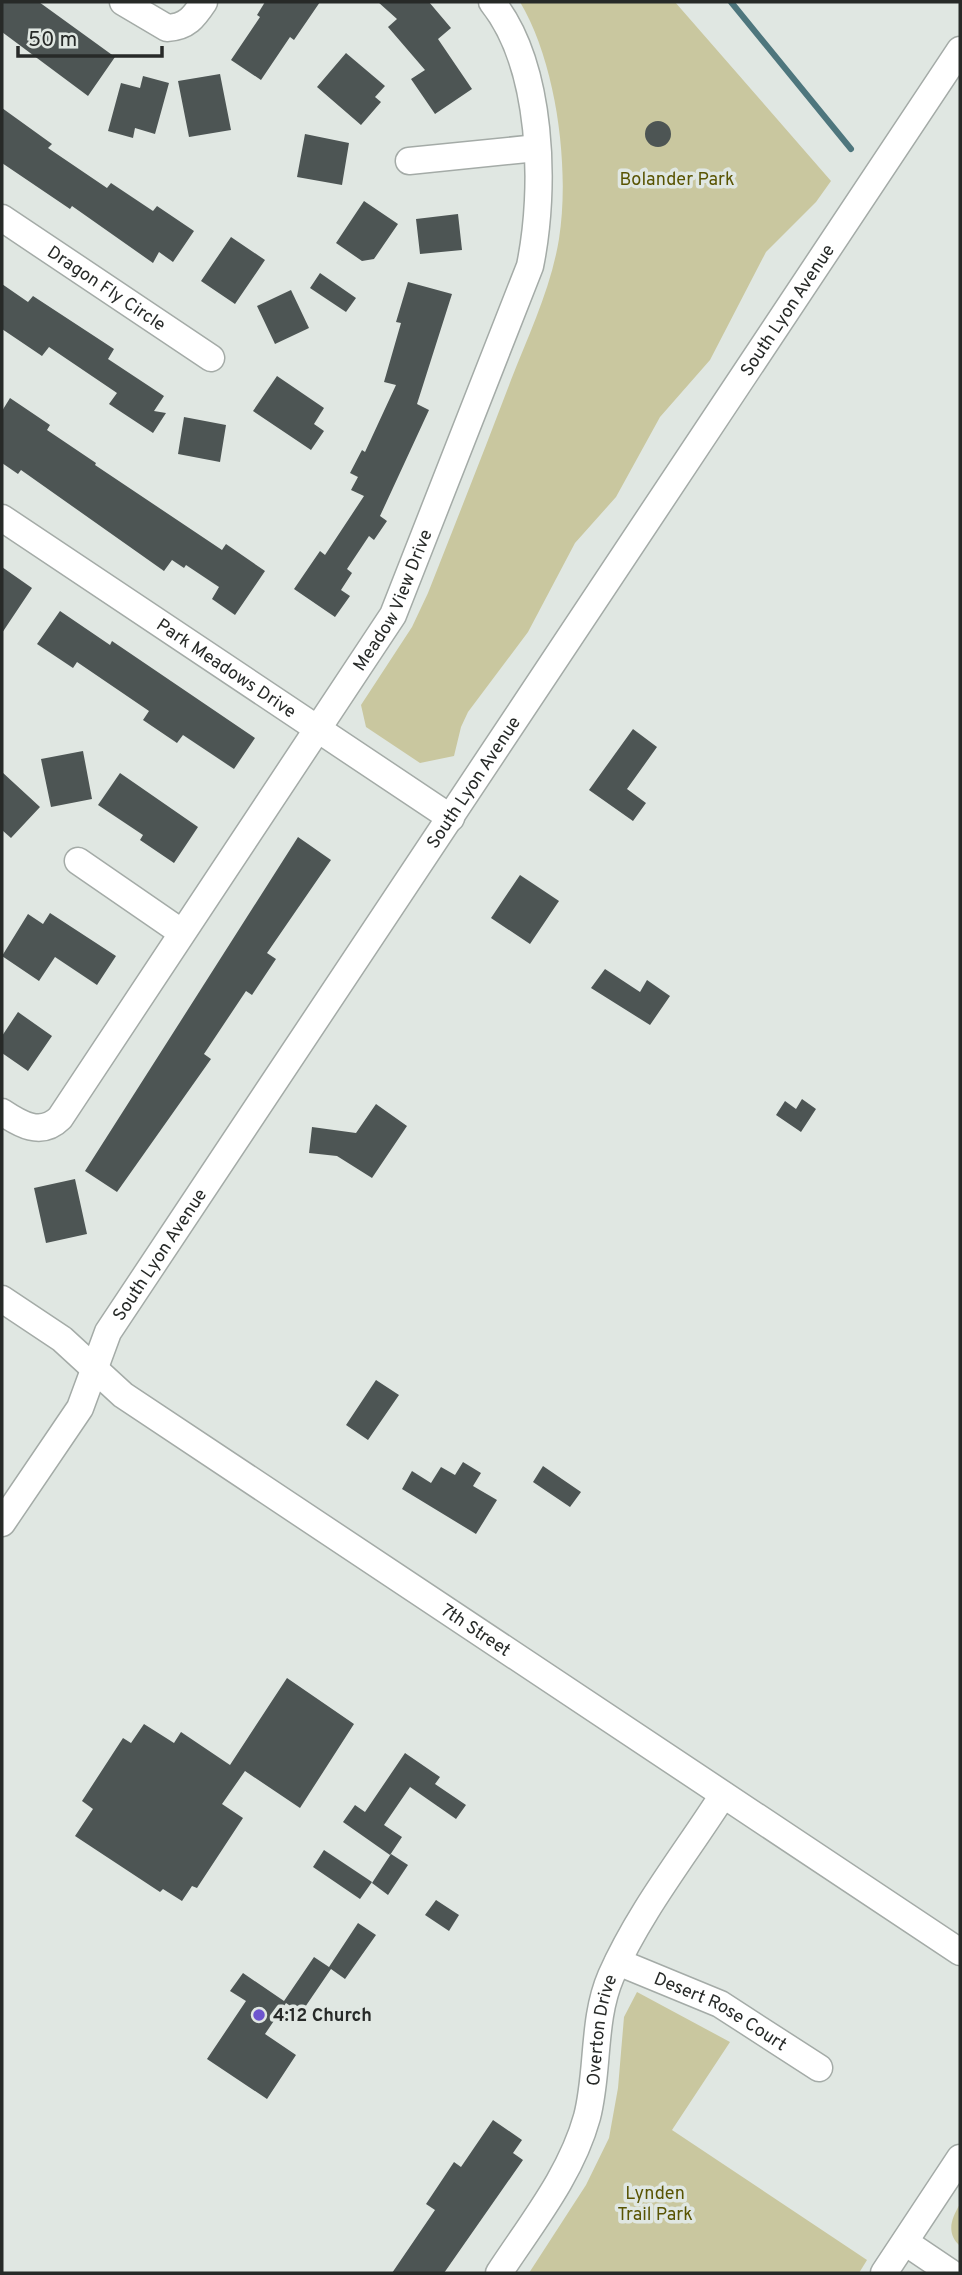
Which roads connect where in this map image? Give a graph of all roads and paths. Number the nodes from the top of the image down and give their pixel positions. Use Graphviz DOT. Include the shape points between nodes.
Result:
graph roads {
  1 [pos="123,2"];
  2 [pos="204,2"];
  3 [pos="492,2"];
  4 [pos="960,50"];
  5 [pos="537,148"];
  6 [pos="409,161"];
  7 [pos="2,218"];
  8 [pos="211,358"];
  9 [pos="2,518"];
  10 [pos="318,729"];
  11 [pos="451,818"];
  12 [pos="78,861"];
  13 [pos="181,932"];
  14 [pos="2,1112"];
  15 [pos="2,1298"];
  16 [pos="95,1368"];
  17 [pos="2,1523"];
  18 [pos="723,1795"];
  19 [pos="960,1952"];
  20 [pos="618,1962"];
  21 [pos="819,2068"];
  22 [pos="960,2158"];
  23 [pos="905,2242"];
  24 [pos="499,2273"];
  25 [pos="884,2273"];
  26 [pos="951,2273"];
  1 -- 2 [label="street" via="157,24 176,27 193,19"];
  3 -- 5 [label="street, Meadow View Drive" via="515,41 531,101"];
  4 -- 11 [label="street, South Lyon Avenue"];
  5 -- 6 [label="street"];
  5 -- 10 [label="street, Meadow View Drive" via="539,223 530,266 393,615"];
  7 -- 8 [label="street, Dragon Fly Circle"];
  9 -- 10 [label="street, Park Meadows Drive"];
  10 -- 11 [label="street, Park Meadows Drive"];
  10 -- 13 [label="street, Meadow View Drive"];
  11 -- 16 [label="street, South Lyon Avenue" via="108,1332"];
  12 -- 13 [label="street"];
  13 -- 14 [label="street, Meadow View Drive" via="60,1118 43,1127 22,1125"];
  15 -- 16 [label="street, 7th Street"];
  16 -- 17 [label="street, South Lyon Avenue" via="80,1408"];
  16 -- 18 [label="street, 7th Street" via="123,1395"];
  18 -- 19 [label="street, 7th Street"];
  18 -- 20 [label="street, Overton Drive"];
  20 -- 21 [label="street, Desert Rose Court" via="720,2004"];
  20 -- 24 [label="street, Overton Drive" via="601,2013 587,2116 575,2152"];
  22 -- 23 [label="street"];
  23 -- 25 [label="street"];
  23 -- 26 [label="street"];
}
